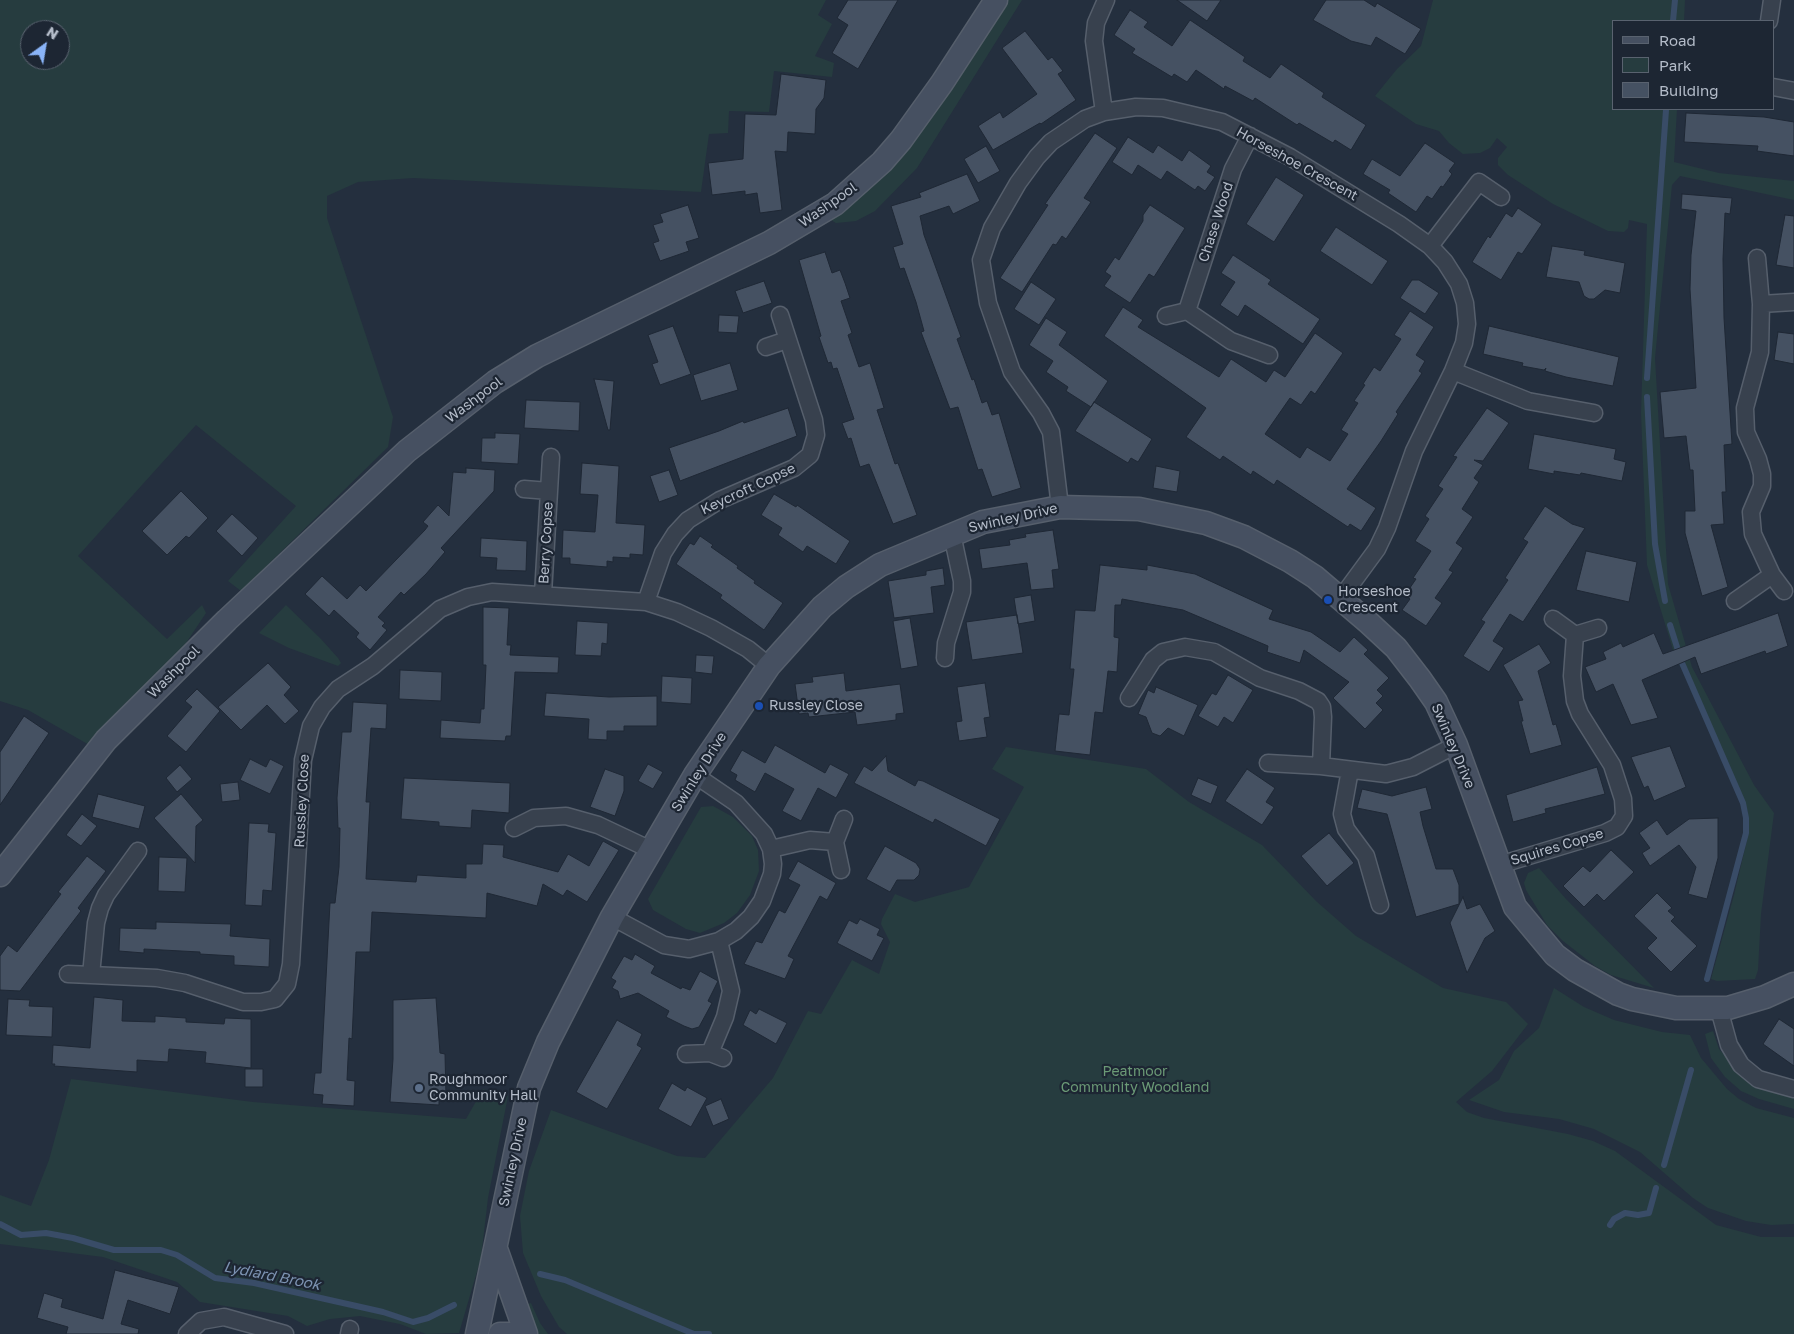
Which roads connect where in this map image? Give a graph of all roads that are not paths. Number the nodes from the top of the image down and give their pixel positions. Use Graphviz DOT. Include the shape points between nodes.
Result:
graph roads {
  1 [pos="996,0"];
  2 [pos="1106,0"];
  3 [pos="1772,0"];
  4 [pos="1769,20"];
  5 [pos="1774,87"];
  6 [pos="1794,90"];
  7 [pos="1104,112"];
  8 [pos="1250,136"];
  9 [pos="1500,197"];
  10 [pos="1430,246"];
  11 [pos="1757,258"];
  12 [pos="1794,302"];
  13 [pos="1761,304"];
  14 [pos="1187,311"];
  15 [pos="780,315"];
  16 [pos="1166,316"];
  17 [pos="787,340"];
  18 [pos="766,347"];
  19 [pos="1269,355"];
  20 [pos="1453,371"];
  21 [pos="1594,414"];
  22 [pos="551,457"];
  23 [pos="524,489"];
  24 [pos="549,491"];
  25 [pos="1060,506"];
  26 [pos="952,534"];
  27 [pos="1772,575"];
  28 [pos="1784,591"];
  29 [pos="543,594"];
  30 [pos="1341,598"];
  31 [pos="1735,601"];
  32 [pos="646,602"];
  33 [pos="1553,620"];
  34 [pos="1598,628"];
  35 [pos="1575,635"];
  36 [pos="945,658"];
  37 [pos="769,666"];
  38 [pos="1129,698"];
  39 [pos="1456,745"];
  40 [pos="1268,763"];
  41 [pos="1321,766"];
  42 [pos="1350,770"];
  43 [pos="695,776"];
  44 [pos="844,819"];
  45 [pos="514,828"];
  46 [pos="835,842"];
  47 [pos="771,849"];
  48 [pos="651,850"];
  49 [pos="138,851"];
  50 [pos="1499,865"];
  51 [pos="841,870"];
  52 [pos="0,875"];
  53 [pos="1380,905"];
  54 [pos="612,917"];
  55 [pos="719,941"];
  56 [pos="68,974"];
  57 [pos="91,975"];
  58 [pos="1794,984"];
  59 [pos="1719,1009"];
  60 [pos="686,1054"];
  61 [pos="1794,1089"];
  62 [pos="496,1248"];
  63 [pos="187,1334"];
  64 [pos="285,1334"];
  65 [pos="476,1334"];
  66 [pos="500,1334"];
  67 [pos="513,1334"];
  68 [pos="526,1334"];
  1 -- 52 [label="street, Washpool" via="901,140 875,169 834,204 769,243 537,356 495,382 407,451 227,620 106,740"];
  2 -- 7 [label="street" via="1096,23 1094,41"];
  3 -- 4 [label="street"];
  5 -- 6 [label="street"];
  7 -- 8 [label="street, Horseshoe Crescent" via="1136,107 1163,108 1222,122"];
  7 -- 25 [label="street, Horseshoe Crescent" via="1066,130 1036,157 992,228 982,260 988,303 1006,358 1051,432"];
  8 -- 10 [label="street, Horseshoe Crescent" via="1347,191"];
  8 -- 14 [label="street, Chase Wood" via="1233,169"];
  9 -- 10 [label="street" via="1480,182"];
  10 -- 20 [label="street, Horseshoe Crescent" via="1459,284 1465,303 1467,324 1464,343"];
  11 -- 13 [label="street"];
  12 -- 13 [label="street"];
  13 -- 27 [label="street" via="1760,352 1747,396 1744,420 1762,478 1751,522"];
  14 -- 16 [label="street"];
  14 -- 19 [label="street" via="1231,341"];
  15 -- 17 [label="street, Keycroft Copse"];
  17 -- 18 [label="street"];
  17 -- 32 [label="street, Keycroft Copse" via="814,420 816,435 810,455 794,468 720,500 688,520 674,534 663,553"];
  20 -- 21 [label="street" via="1528,401"];
  20 -- 30 [label="street, Horseshoe Crescent" via="1414,451 1377,549"];
  22 -- 24 [label="street, Berry Copse"];
  23 -- 24 [label="street, Berry Copse"];
  24 -- 29 [label="street, Berry Copse"];
  25 -- 26 [label="street, Swinley Drive" via="983,522"];
  25 -- 30 [label="street, Swinley Drive" via="1139,509 1206,523 1244,537 1290,561"];
  26 -- 36 [label="street" via="962,586"];
  26 -- 37 [label="street, Swinley Drive" via="880,565 846,587 822,607"];
  27 -- 28 [label="street"];
  27 -- 31 [label="street"];
  29 -- 32 [label="street, Russley Close"];
  29 -- 57 [label="street, Russley Close" via="492,592 452,602 426,619 373,666 338,689 322,707 311,726 303,760 292,964 287,984 275,999 243,1002 157,978"];
  30 -- 39 [label="street, Swinley Drive" via="1396,648 1436,702"];
  32 -- 37 [label="street, Russley Close" via="711,628 748,649"];
  33 -- 35 [label="street"];
  34 -- 35 [label="street"];
  35 -- 50 [label="street, Squires Copse" via="1572,676 1575,701 1612,765 1623,799 1624,816 1617,827 1605,833"];
  37 -- 43 [label="street, Swinley Drive"];
  38 -- 41 [label="street" via="1153,660 1163,652 1185,647 1214,652 1260,678 1300,691 1318,701 1323,717"];
  39 -- 42 [label="street" via="1394,773"];
  39 -- 50 [label="street, Swinley Drive"];
  40 -- 41 [label="street"];
  41 -- 42 [label="street"];
  42 -- 53 [label="street" via="1342,814 1346,828 1366,856"];
  43 -- 47 [label="street" via="722,792 747,813"];
  43 -- 48 [label="street, Swinley Drive"];
  44 -- 46 [label="street"];
  45 -- 48 [label="street" via="534,818 566,816 598,825"];
  46 -- 47 [label="street" via="810,840"];
  46 -- 51 [label="street"];
  47 -- 55 [label="street" via="772,874 762,901 744,924"];
  48 -- 54 [label="street, Swinley Drive"];
  49 -- 57 [label="street" via="100,908"];
  50 -- 59 [label="street, Swinley Drive" via="1515,908 1555,955 1575,970 1597,984 1632,999 1676,1008"];
  54 -- 55 [label="street" via="652,940 676,948 689,949"];
  54 -- 62 [label="street, Swinley Drive" via="528,1088"];
  55 -- 60 [label="street" via="731,990 717,1056"];
  56 -- 57 [label="street, Russley Close"];
  58 -- 59 [label="street, Swinley Drive" via="1745,1004"];
  59 -- 61 [label="street" via="1729,1045 1741,1065 1758,1079"];
  62 -- 65 [label="street, Swinley Drive"];
  62 -- 68 [label="street"];
  63 -- 64 [label="street" via="201,1321 224,1317"];
  66 -- 67 [label="street"];
}
